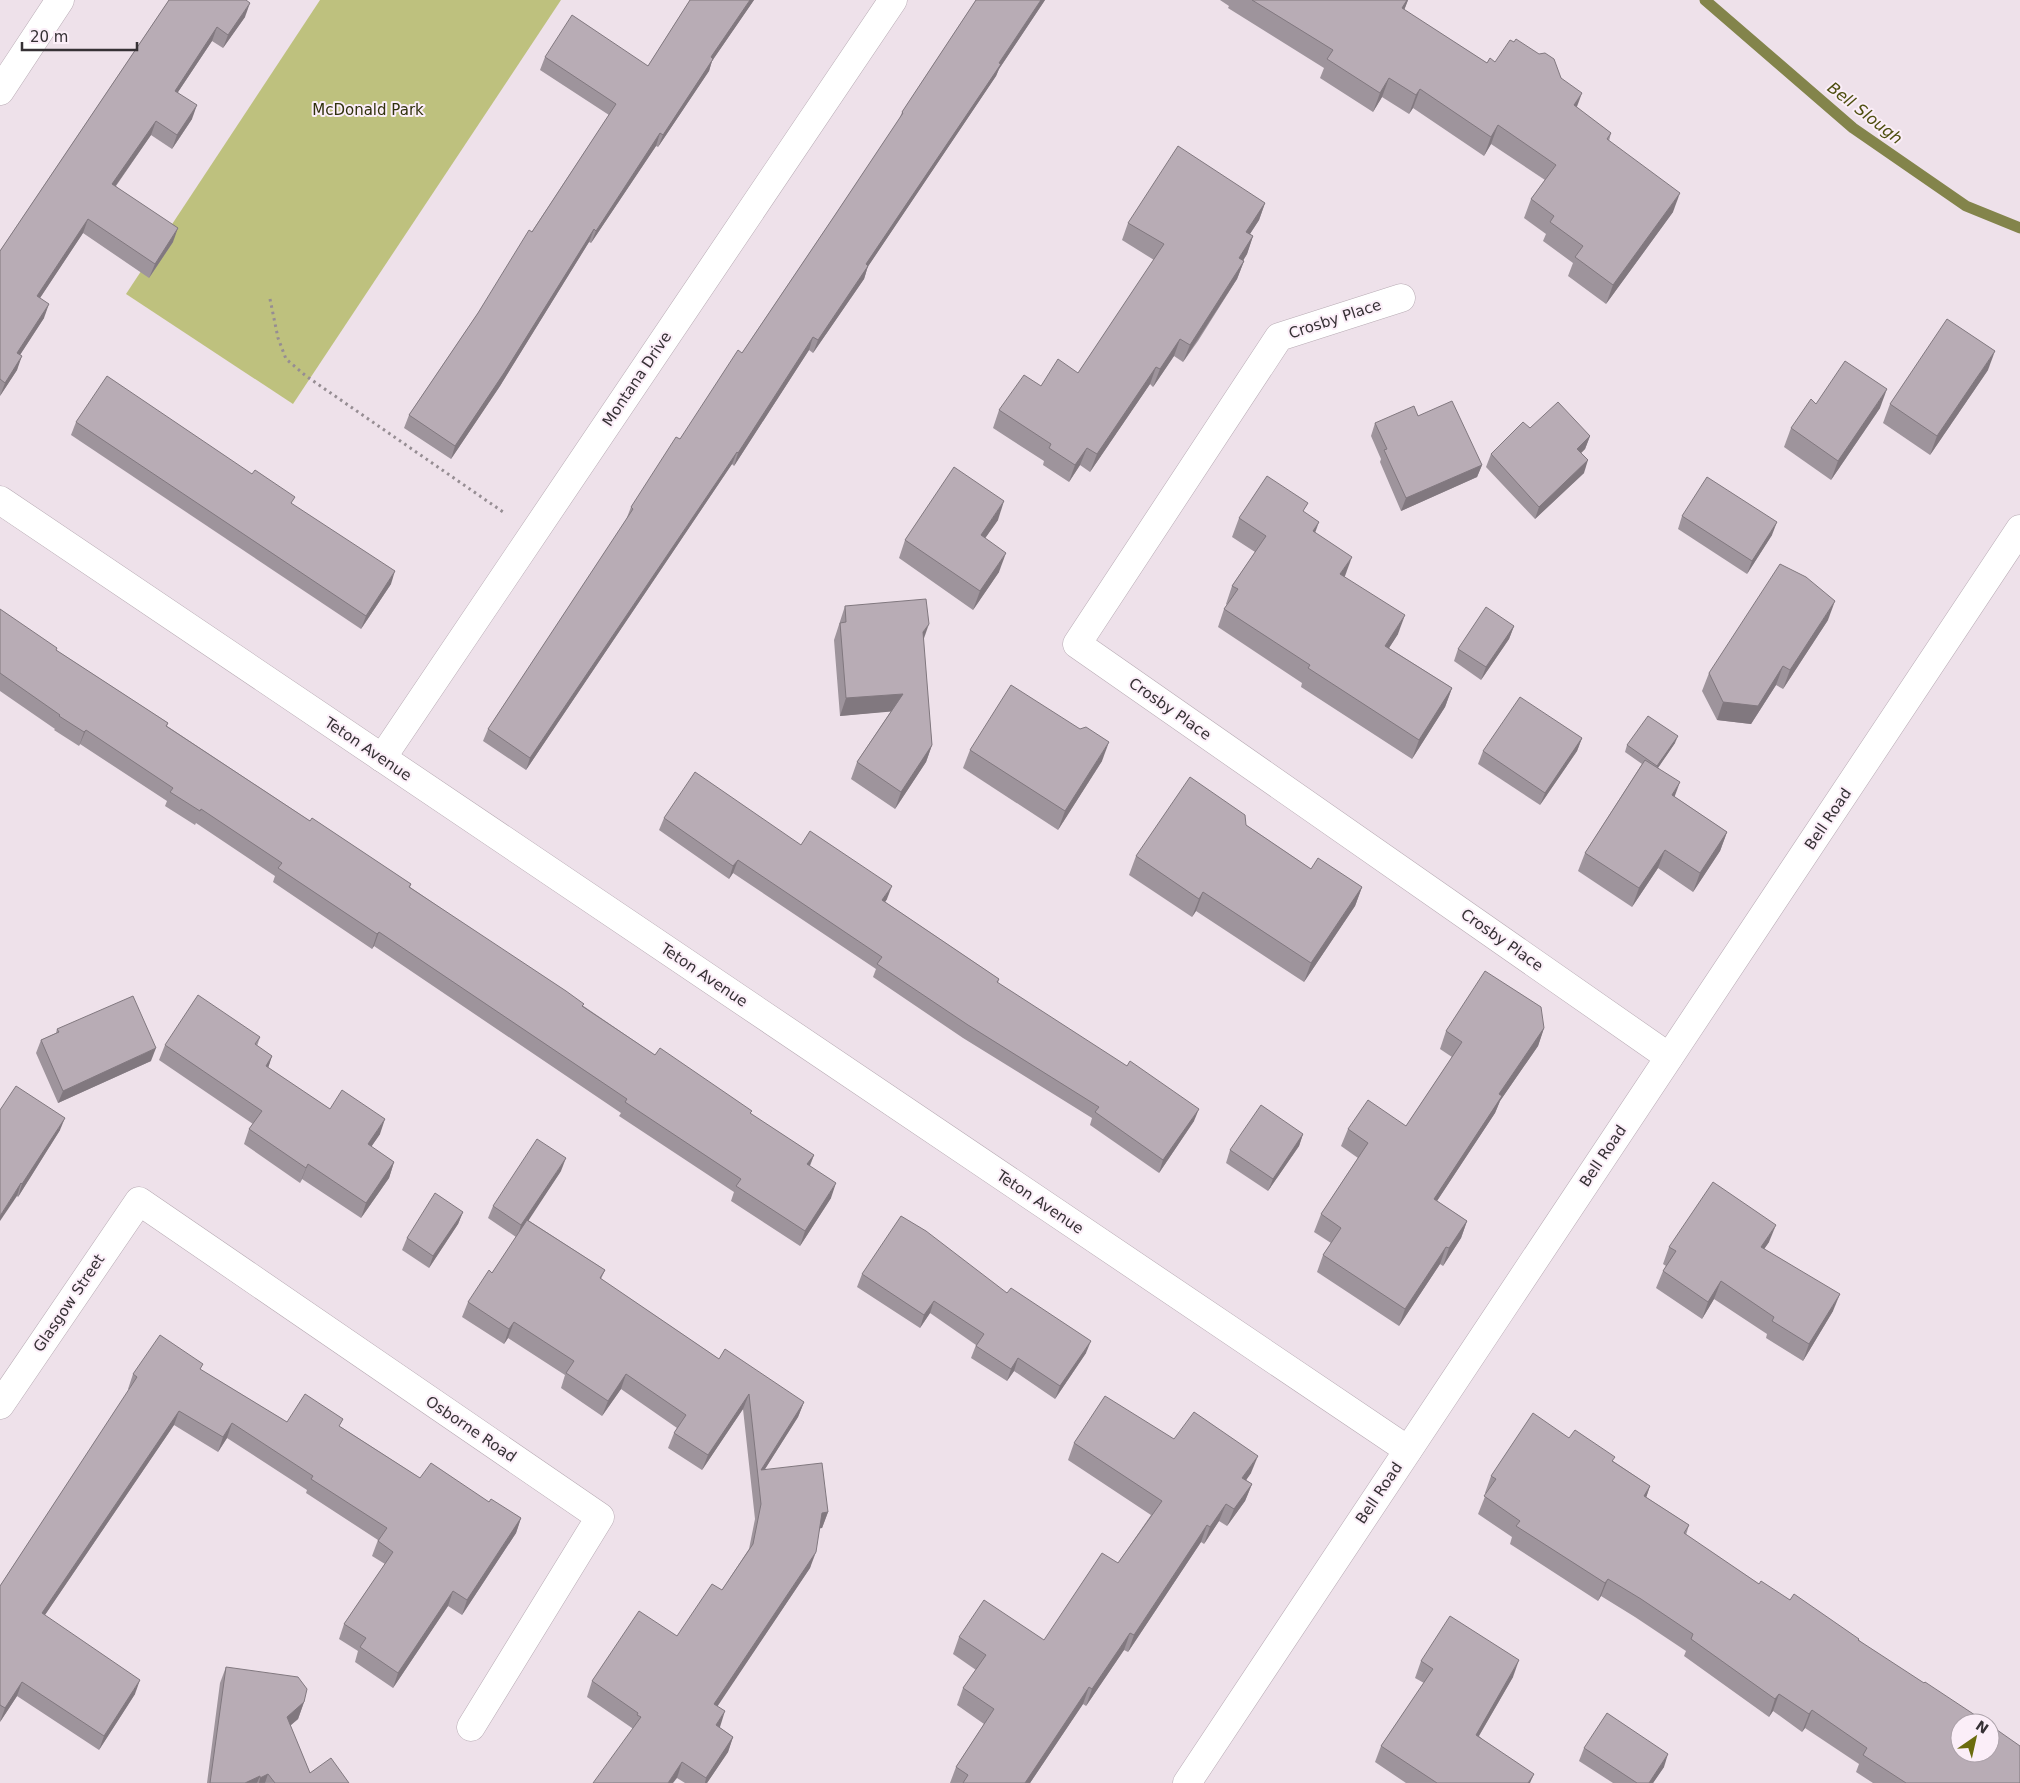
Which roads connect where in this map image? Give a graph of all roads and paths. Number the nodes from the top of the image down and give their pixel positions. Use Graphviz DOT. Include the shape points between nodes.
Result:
graph roads {
  1 [pos="60,0"];
  2 [pos="893,0"];
  3 [pos="0,91"];
  4 [pos="1401,298"];
  5 [pos="270,299"];
  6 [pos="0,500"];
  7 [pos="2020,529"];
  8 [pos="533,533"];
  9 [pos="382,758"];
  10 [pos="1670,1057"];
  11 [pos="139,1201"];
  12 [pos="0,1405"];
  13 [pos="1408,1450"];
  14 [pos="471,1727"];
  15 [pos="1187,1783"];
  1 -- 3 [label="street"];
  2 -- 8 [label="street, Montana Drive"];
  4 -- 10 [label="street, Crosby Place" via="1279,337 1077,644"];
  5 -- 8 [label="path" via="286,359"];
  6 -- 9 [label="street, Teton Avenue"];
  7 -- 10 [label="street, Bell Road"];
  8 -- 9 [label="street, Montana Drive"];
  9 -- 13 [label="street, Teton Avenue"];
  10 -- 13 [label="street, Bell Road"];
  11 -- 12 [label="street, Glasgow Street"];
  11 -- 14 [label="street, Osborne Road" via="600,1517"];
  13 -- 15 [label="street, Bell Road"];
}
